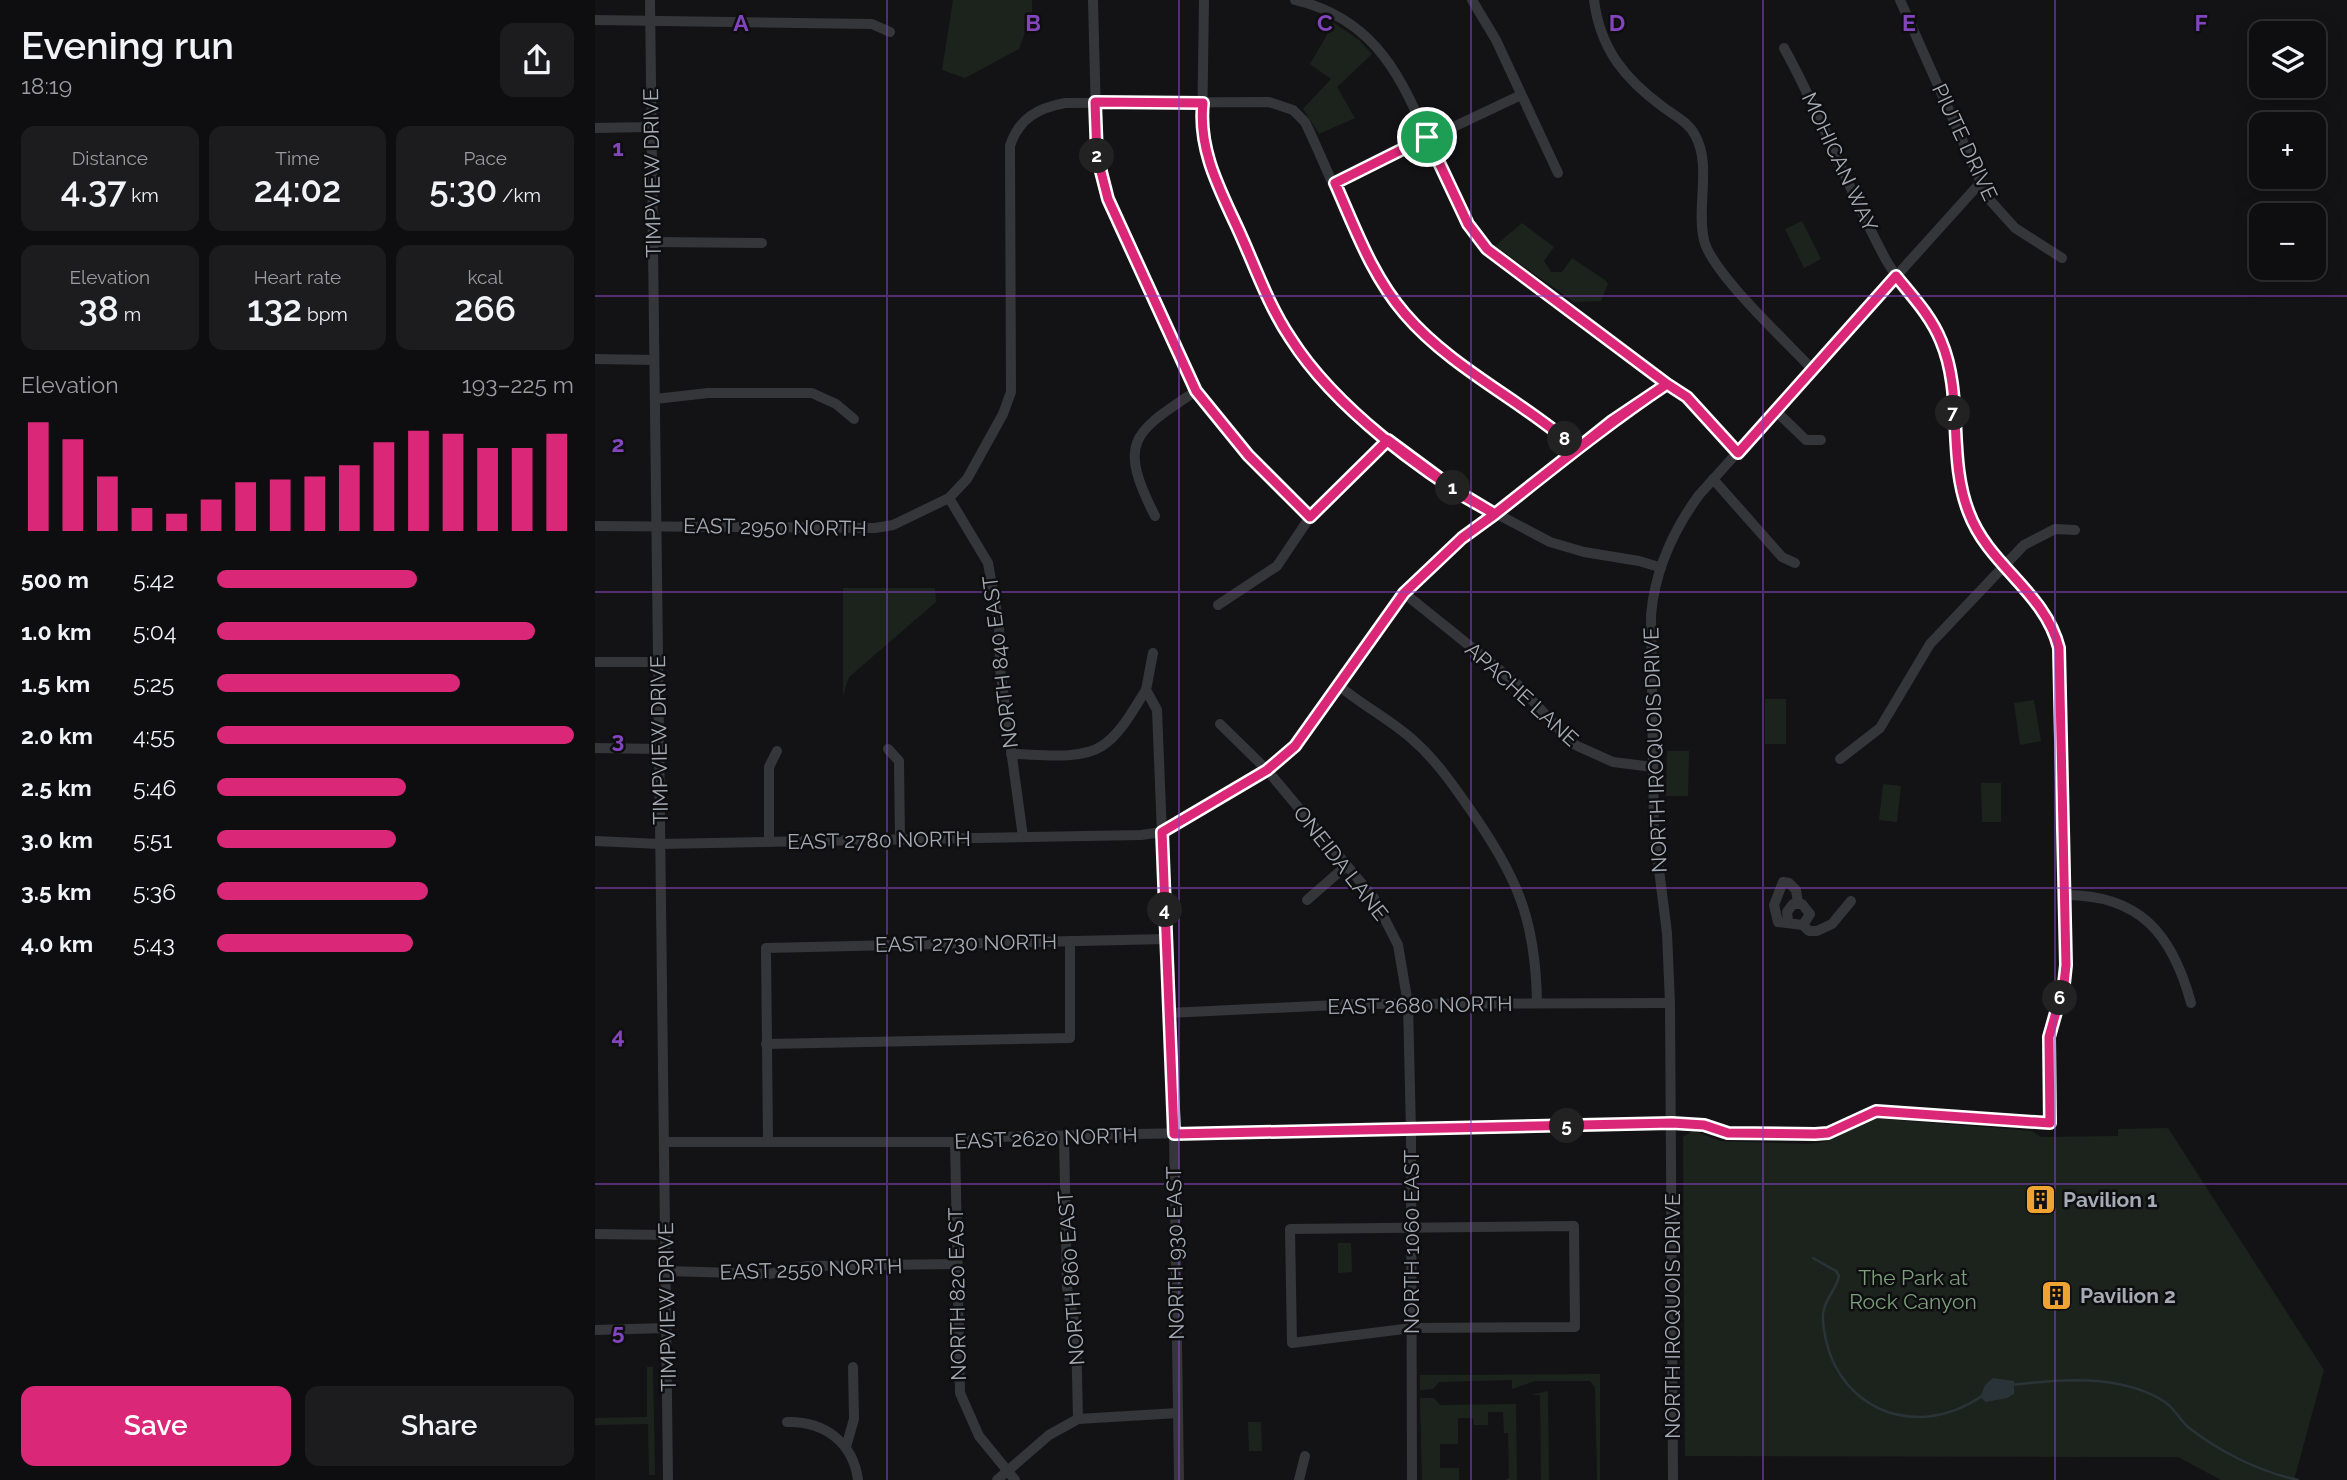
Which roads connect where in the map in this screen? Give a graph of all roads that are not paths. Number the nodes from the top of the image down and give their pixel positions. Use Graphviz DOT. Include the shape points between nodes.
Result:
graph roads {
  1 [pos="650,0"];
  2 [pos="1093,0"];
  3 [pos="1204,0"];
  4 [pos="1295,0"];
  5 [pos="1472,0"];
  6 [pos="1594,0"];
  7 [pos="1900,0"];
  8 [pos="595,20"];
  9 [pos="650,21"];
  10 [pos="890,32"];
  11 [pos="1784,48"];
  12 [pos="1521,95"];
  13 [pos="1095,102"];
  14 [pos="1203,103"];
  15 [pos="652,127"];
  16 [pos="595,128"];
  17 [pos="1427,137"];
  18 [pos="1558,173"];
  19 [pos="1981,182"];
  20 [pos="1335,183"];
  21 [pos="653,242"];
  22 [pos="762,243"];
  23 [pos="2062,258"];
  24 [pos="1896,276"];
  25 [pos="595,359"];
  26 [pos="655,360"];
  27 [pos="1812,369"];
  28 [pos="1667,384"];
  29 [pos="1196,391"];
  30 [pos="655,399"];
  31 [pos="1777,412"];
  32 [pos="854,419"];
  33 [pos="1388,440"];
  34 [pos="1821,440"];
  35 [pos="1577,449"];
  36 [pos="1738,453"];
  37 [pos="1713,479"];
  38 [pos="949,498"];
  39 [pos="1495,514"];
  40 [pos="1155,516"];
  41 [pos="1310,517"];
  42 [pos="595,526"];
  43 [pos="657,526"];
  44 [pos="2075,530"];
  45 [pos="1795,563"];
  46 [pos="1659,567"];
  47 [pos="2003,567"];
  48 [pos="1404,593"];
  49 [pos="1218,605"];
  50 [pos="1153,653"];
  51 [pos="595,662"];
  52 [pos="658,662"];
  53 [pos="1338,685"];
  54 [pos="1146,690"];
  55 [pos="1220,724"];
  56 [pos="595,748"];
  57 [pos="659,749"];
  58 [pos="888,749"];
  59 [pos="777,751"];
  60 [pos="1011,754"];
  61 [pos="1840,759"];
  62 [pos="1653,767"];
  63 [pos="1267,770"];
  64 [pos="1162,832"];
  65 [pos="1023,837"];
  66 [pos="900,840"];
  67 [pos="595,841"];
  68 [pos="769,842"];
  69 [pos="660,844"];
  70 [pos="1346,866"];
  71 [pos="2063,895"];
  72 [pos="1307,900"];
  73 [pos="1851,901"];
  74 [pos="1798,903"];
  75 [pos="1788,922"];
  76 [pos="1803,925"];
  77 [pos="1166,939"];
  78 [pos="1070,941"];
  79 [pos="1537,1003"];
  80 [pos="1670,1003"];
  81 [pos="2191,1003"];
  82 [pos="1408,1004"];
  83 [pos="1169,1013"];
  84 [pos="766,1044"];
  85 [pos="1672,1123"];
  86 [pos="2050,1123"];
  87 [pos="1411,1131"];
  88 [pos="1174,1134"];
  89 [pos="1064,1136"];
  90 [pos="768,1141"];
  91 [pos="665,1142"];
  92 [pos="955,1142"];
  93 [pos="1412,1228"];
  94 [pos="595,1234"];
  95 [pos="666,1235"];
  96 [pos="955,1264"];
  97 [pos="666,1271"];
  98 [pos="667,1328"];
  99 [pos="1412,1328"];
  100 [pos="595,1330"];
  101 [pos="853,1367"];
  102 [pos="1178,1413"];
  103 [pos="1078,1419"];
  104 [pos="787,1422"];
  105 [pos="846,1447"];
  106 [pos="1305,1457"];
  107 [pos="1012,1476"];
  108 [pos="668,1480"];
  109 [pos="858,1480"];
  110 [pos="997,1480"];
  111 [pos="1179,1480"];
  112 [pos="1299,1480"];
  113 [pos="1412,1480"];
  114 [pos="1673,1480"];
  1 -- 9 [label="street, TIMPVIEW DRIVE"];
  2 -- 13 [label="street"];
  3 -- 14 [label="street"];
  4 -- 17 [label="street" via="1342,19 1373,44 1400,79"];
  5 -- 12 [label="street"];
  6 -- 27 [label="street" via="1599,30 1620,69 1696,135 1701,153 1702,228 1710,256"];
  7 -- 19 [label="street, PIUTE DRIVE"];
  8 -- 9 [label="street"];
  9 -- 10 [label="street" via="872,24"];
  9 -- 15 [label="street, TIMPVIEW DRIVE"];
  11 -- 24 [label="street, MOHICAN WAY"];
  12 -- 17 [label="street"];
  12 -- 18 [label="street"];
  13 -- 14 [label="street"];
  13 -- 29 [label="street" via="1097,156 1108,199"];
  13 -- 38 [label="street" via="1041,108 1013,135 1008,156 1011,392 967,479"];
  14 -- 20 [label="street" via="1269,102 1293,110 1305,122"];
  14 -- 33 [label="street" via="1202,138 1208,159 1277,315 1323,383"];
  15 -- 16 [label="street"];
  15 -- 21 [label="street, TIMPVIEW DRIVE"];
  17 -- 20 [label="street"];
  17 -- 28 [label="street" via="1468,224 1487,249"];
  19 -- 23 [label="street, PIUTE DRIVE" via="2015,228"];
  19 -- 24 [label="street, NORTH IROQUOIS DRIVE"];
  20 -- 35 [label="street" via="1372,267 1405,315 1432,341"];
  21 -- 22 [label="street"];
  21 -- 26 [label="street, TIMPVIEW DRIVE"];
  24 -- 27 [label="street, NORTH IROQUOIS DRIVE"];
  24 -- 47 [label="street, MOHICAN WAY" via="1942,342 1950,372 1963,495 1982,540"];
  25 -- 26 [label="street"];
  26 -- 30 [label="street, TIMPVIEW DRIVE"];
  27 -- 31 [label="street, NORTH IROQUOIS DRIVE"];
  28 -- 35 [label="street"];
  28 -- 36 [label="street" via="1687,397"];
  29 -- 40 [label="street" via="1142,429 1135,446 1135,469"];
  29 -- 41 [label="street" via="1248,455"];
  30 -- 32 [label="street" via="708,393 812,393"];
  30 -- 43 [label="street, TIMPVIEW DRIVE"];
  31 -- 34 [label="street" via="1806,440"];
  31 -- 36 [label="street, NORTH IROQUOIS DRIVE"];
  33 -- 39 [label="street"];
  33 -- 41 [label="street"];
  35 -- 39 [label="street"];
  36 -- 37 [label="street, NORTH IROQUOIS DRIVE"];
  37 -- 45 [label="street" via="1782,556"];
  37 -- 46 [label="street, NORTH IROQUOIS DRIVE" via="1689,508"];
  38 -- 43 [label="street, EAST 2950 NORTH" via="920,514 875,528"];
  38 -- 60 [label="street, NORTH 840 EAST" via="988,564 999,624"];
  39 -- 46 [label="street" via="1550,542"];
  39 -- 48 [label="street" via="1462,538"];
  41 -- 49 [label="street" via="1276,566"];
  42 -- 43 [label="street, EAST 2950 NORTH"];
  43 -- 52 [label="street, TIMPVIEW DRIVE"];
  44 -- 47 [label="street" via="2055,529 2025,545"];
  46 -- 62 [label="street, NORTH IROQUOIS DRIVE" via="1651,615"];
  47 -- 61 [label="street" via="1930,644 1880,729"];
  47 -- 71 [label="street, MOHICAN WAY" via="2043,608 2059,648"];
  48 -- 53 [label="street"];
  48 -- 62 [label="street, APACHE LANE" via="1517,684 1573,744 1613,762"];
  50 -- 54 [label="street"];
  51 -- 52 [label="street"];
  52 -- 57 [label="street, TIMPVIEW DRIVE"];
  53 -- 63 [label="street" via="1303,737"];
  53 -- 79 [label="street" via="1422,748 1493,842 1528,920 1536,959"];
  54 -- 60 [label="street" via="1100,747 1081,753"];
  54 -- 64 [label="street, NORTH 930 EAST" via="1157,710"];
  55 -- 63 [label="street, ONEIDA LANE"];
  56 -- 57 [label="street"];
  57 -- 69 [label="street, TIMPVIEW DRIVE"];
  58 -- 66 [label="street" via="899,761"];
  59 -- 68 [label="street" via="769,767"];
  60 -- 65 [label="street, NORTH 840 EAST"];
  62 -- 80 [label="street, NORTH IROQUOIS DRIVE" via="1654,830"];
  63 -- 64 [label="street"];
  63 -- 70 [label="street, ONEIDA LANE"];
  64 -- 65 [label="street, EAST 2780 NORTH"];
  64 -- 77 [label="street, NORTH 930 EAST"];
  65 -- 66 [label="street, EAST 2780 NORTH"];
  66 -- 68 [label="street, EAST 2780 NORTH"];
  67 -- 69 [label="street, EAST 2780 NORTH"];
  68 -- 69 [label="street, EAST 2780 NORTH"];
  69 -- 91 [label="street, TIMPVIEW DRIVE"];
  70 -- 72 [label="street"];
  70 -- 82 [label="street, ONEIDA LANE" via="1391,926"];
  71 -- 81 [label="street" via="2103,897 2125,904 2148,920 2162,936"];
  71 -- 86 [label="street, MOHICAN WAY" via="2066,965 2049,1037"];
  73 -- 76 [label="street" via="1824,929 1809,931"];
  74 -- 75 [label="street" via="1790,906"];
  74 -- 75 [label="street" via="1796,890 1783,882 1774,910 1778,922"];
  74 -- 76 [label="street" via="1809,914"];
  75 -- 76 [label="street"];
  77 -- 78 [label="street, EAST 2730 NORTH"];
  77 -- 83 [label="street, NORTH 930 EAST"];
  78 -- 84 [label="street, EAST 2730 NORTH" via="766,948"];
  78 -- 84 [label="street" via="1070,1038"];
  79 -- 80 [label="street, EAST 2680 NORTH"];
  79 -- 82 [label="street, EAST 2680 NORTH"];
  80 -- 85 [label="street, NORTH IROQUOIS DRIVE"];
  82 -- 83 [label="street, EAST 2680 NORTH"];
  82 -- 87 [label="street, NORTH 1060 EAST"];
  83 -- 88 [label="street, NORTH 930 EAST"];
  84 -- 90 [label="street"];
  85 -- 86 [label="street, EAST 2620 NORTH" via="1704,1125 1728,1133 1815,1134 1828,1133 1876,1111"];
  85 -- 87 [label="street, EAST 2620 NORTH"];
  85 -- 114 [label="street, NORTH IROQUOIS DRIVE"];
  87 -- 88 [label="street, EAST 2620 NORTH"];
  87 -- 93 [label="street, NORTH 1060 EAST"];
  88 -- 89 [label="street, EAST 2620 NORTH"];
  88 -- 102 [label="street, NORTH 930 EAST"];
  89 -- 92 [label="street, EAST 2620 NORTH"];
  89 -- 103 [label="street, NORTH 860 EAST" via="1067,1288 1076,1331"];
  90 -- 91 [label="street, EAST 2620 NORTH"];
  90 -- 92 [label="street, EAST 2620 NORTH"];
  91 -- 95 [label="street, TIMPVIEW DRIVE"];
  92 -- 96 [label="street, NORTH 820 EAST"];
  93 -- 99 [label="street, NORTH 1060 EAST"];
  93 -- 99 [label="street" via="1290,1229 1292,1343"];
  93 -- 99 [label="street" via="1574,1226 1575,1327"];
  94 -- 95 [label="street"];
  95 -- 97 [label="street, TIMPVIEW DRIVE"];
  96 -- 97 [label="street, EAST 2550 NORTH" via="807,1266 769,1274"];
  96 -- 107 [label="street, NORTH 820 EAST" via="960,1393 979,1436"];
  97 -- 98 [label="street, TIMPVIEW DRIVE"];
  98 -- 100 [label="street"];
  98 -- 108 [label="street, TIMPVIEW DRIVE"];
  99 -- 113 [label="street, NORTH 1060 EAST"];
  101 -- 105 [label="street" via="854,1419"];
  102 -- 103 [label="street"];
  102 -- 111 [label="street, NORTH 930 EAST"];
  103 -- 107 [label="street" via="1049,1435"];
  104 -- 105 [label="street" via="820,1426"];
  105 -- 109 [label="street"];
  106 -- 112 [label="street"];
  107 -- 110 [label="street"];
}
